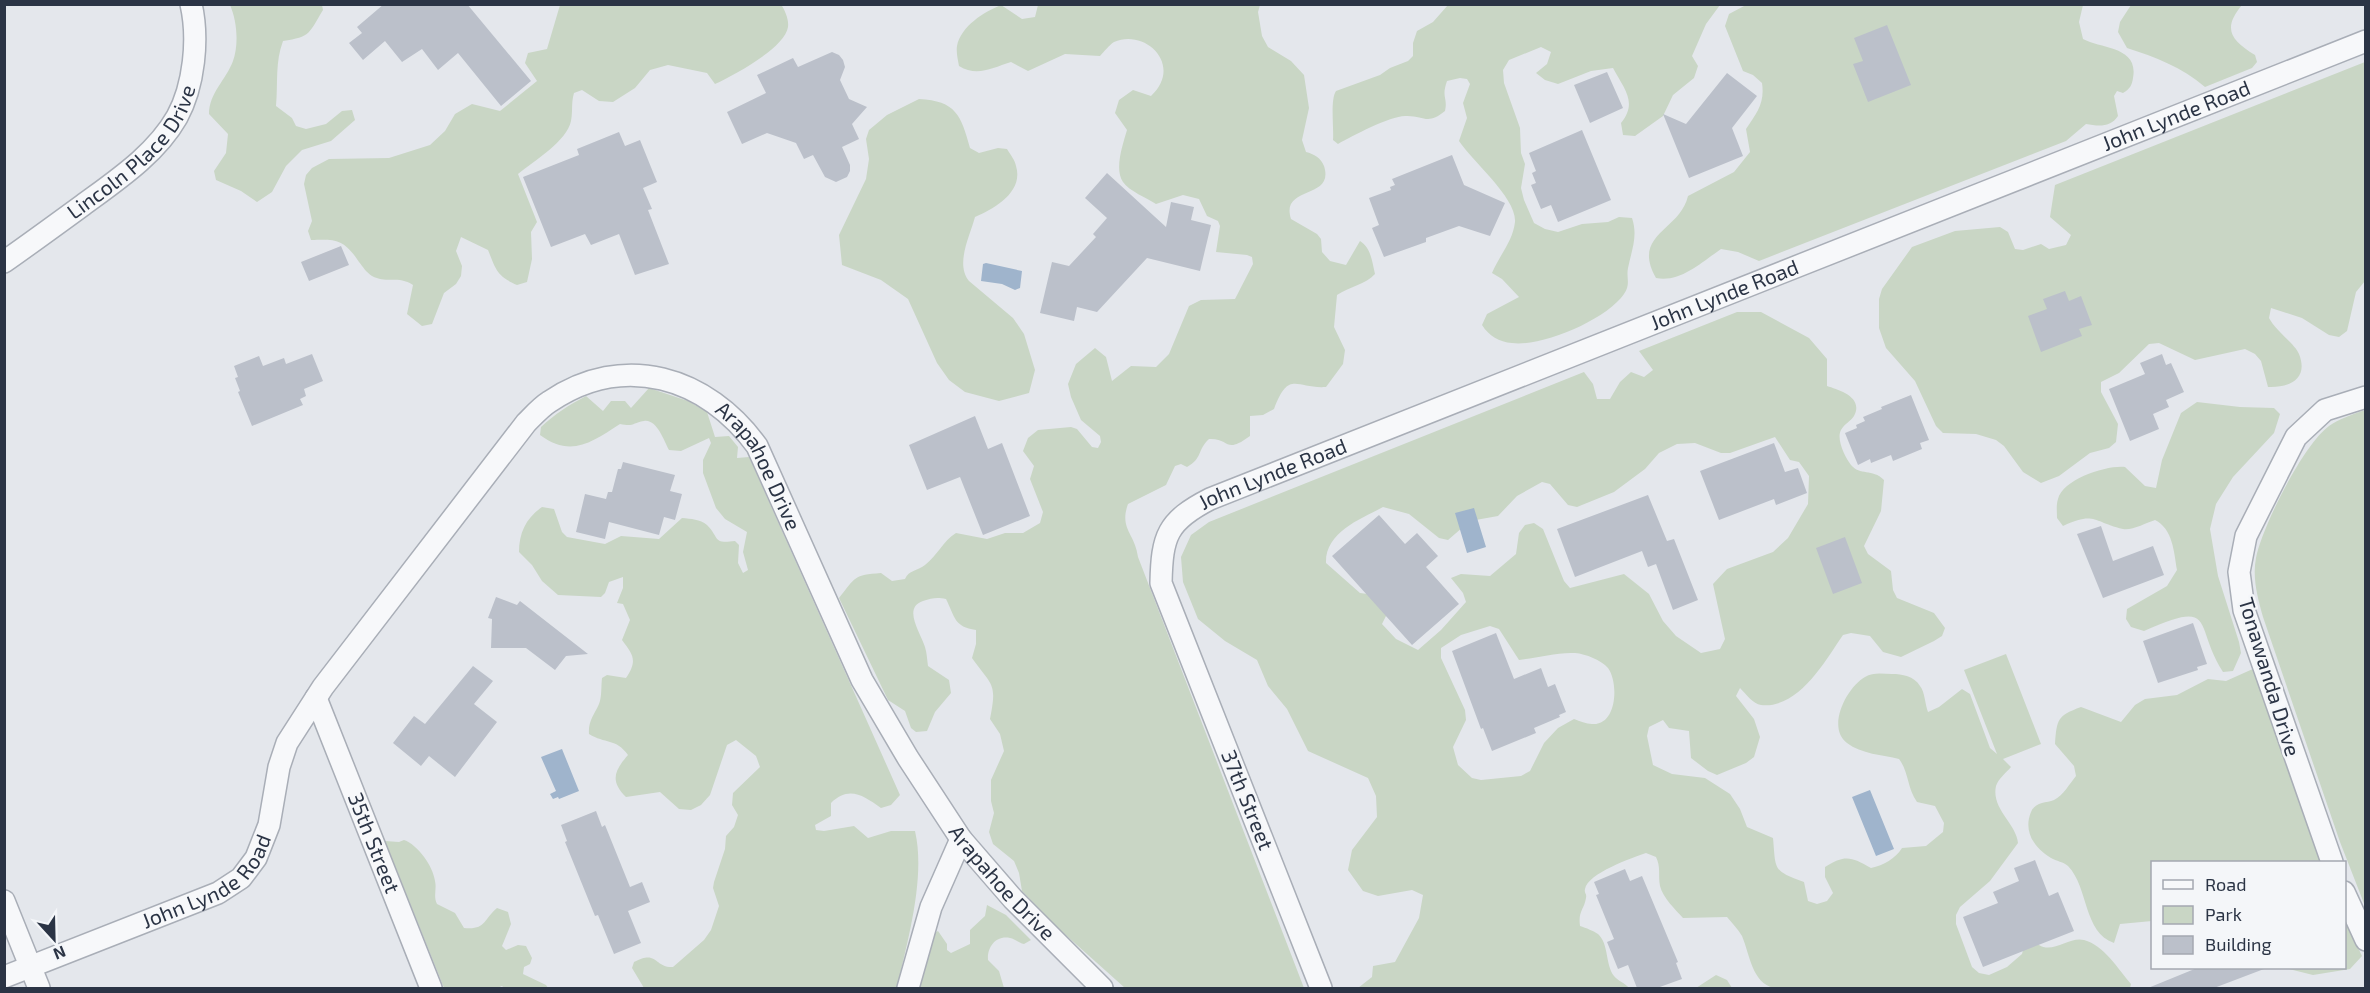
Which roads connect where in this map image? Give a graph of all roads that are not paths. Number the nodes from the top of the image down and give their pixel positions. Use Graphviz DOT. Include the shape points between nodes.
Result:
graph roads {
  1 [pos="191,4"];
  2 [pos="2366,41"];
  3 [pos="4,262"];
  4 [pos="2366,397"];
  5 [pos="1173,613"];
  6 [pos="316,698"];
  7 [pos="961,839"];
  8 [pos="2332,861"];
  9 [pos="2346,896"];
  10 [pos="4,902"];
  11 [pos="2366,940"];
  12 [pos="30,967"];
  13 [pos="4,977"];
  14 [pos="39,988"];
  15 [pos="431,988"];
  16 [pos="908,988"];
  17 [pos="1102,988"];
  18 [pos="1321,988"];
  1 -- 3 [label="street, Lincoln Place Drive" via="194,58 177,116 129,171"];
  2 -- 5 [label="street, John Lynde Road" via="1210,499 1176,521 1162,550 1161,582"];
  4 -- 8 [label="street, Tonawanda Drive" via="2325,410 2296,437 2246,536 2239,572 2244,610"];
  5 -- 18 [label="street, 37th Street"];
  6 -- 7 [label="street, Arapahoe Drive" via="526,423 548,402 580,385 609,377 635,374 661,378 701,394 723,408 757,446 862,680"];
  6 -- 12 [label="street, John Lynde Road" via="287,743 264,843 241,878 218,893"];
  6 -- 15 [label="street, 35th Street"];
  7 -- 16 [label="street" via="931,907"];
  7 -- 17 [label="street, Arapahoe Drive" via="1013,899"];
  9 -- 11 [label="street"];
  10 -- 12 [label="street"];
  12 -- 13 [label="street, John Lynde Road"];
  12 -- 14 [label="street"];
}
